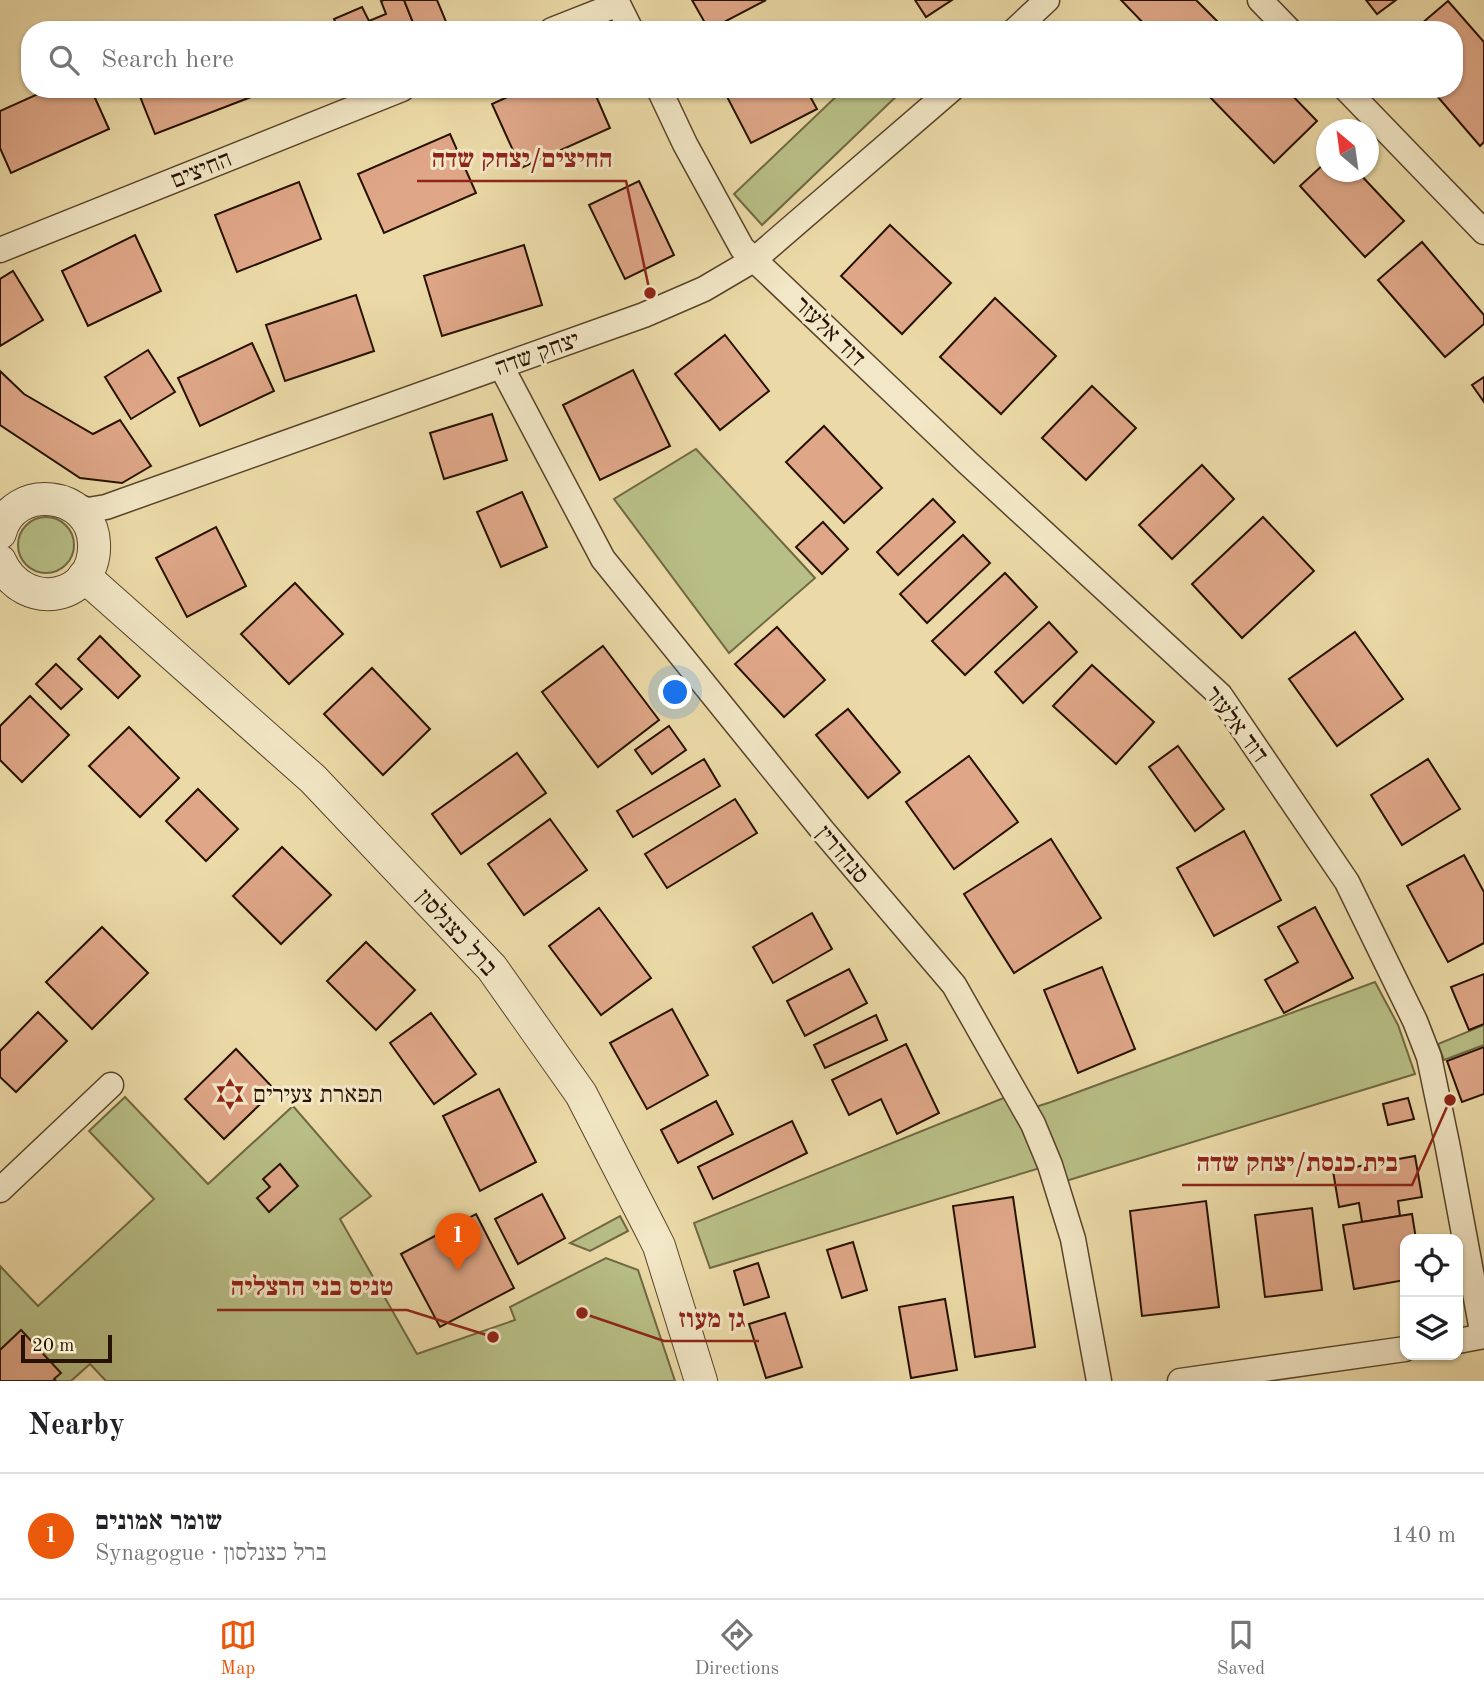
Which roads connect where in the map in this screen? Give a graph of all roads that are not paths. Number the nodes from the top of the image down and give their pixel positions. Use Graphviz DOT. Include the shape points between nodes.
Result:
graph roads {
  1 [pos="1047,0"];
  2 [pos="1260,0"];
  3 [pos="575,21"];
  4 [pos="626,21"];
  5 [pos="1025,21"];
  6 [pos="1280,21"];
  7 [pos="380,98"];
  8 [pos="664,98"];
  9 [pos="942,98"];
  10 [pos="1355,98"];
  11 [pos="1484,232"];
  12 [pos="0,250"];
  13 [pos="755,259"];
  14 [pos="501,366"];
  15 [pos="68,503"];
  16 [pos="2,521"];
  17 [pos="4,576"];
  18 [pos="84,576"];
  19 [pos="111,1085"];
  20 [pos="0,1190"];
  21 [pos="1483,1336"];
  22 [pos="1463,1340"];
  23 [pos="1400,1350"];
  24 [pos="701,1381"];
  25 [pos="1100,1381"];
  26 [pos="1180,1381"];
  1 -- 5 [label="street"];
  2 -- 6 [label="street"];
  3 -- 4 [label="street" via="618,4"];
  7 -- 12 [label="street, החיצים"];
  8 -- 13 [label="street" via="732,233"];
  9 -- 13 [label="street, יצחק שדה"];
  10 -- 11 [label="street"];
  13 -- 14 [label="street, יצחק שדה" via="704,289"];
  13 -- 21 [label="street, דוד אלעזר" via="1220,695 1347,882 1429,1057"];
  14 -- 15 [label="street, יצחק שדה" via="106,507 88,510"];
  14 -- 25 [label="street, סנהדרין" via="603,559 954,985 1033,1124 1050,1165 1073,1239"];
  15 -- 16 [label="street" via="37,499 22,504"];
  15 -- 18 [label="street" via="90,525 94,541 94,557"];
  17 -- 18 [label="street" via="31,593 47,595 63,592"];
  18 -- 24 [label="street, ברל כצנלסון" via="313,779 492,968 582,1094 654,1237"];
  19 -- 20 [label="street"];
  21 -- 22 [label="street"];
  23 -- 26 [label="street"];
}
